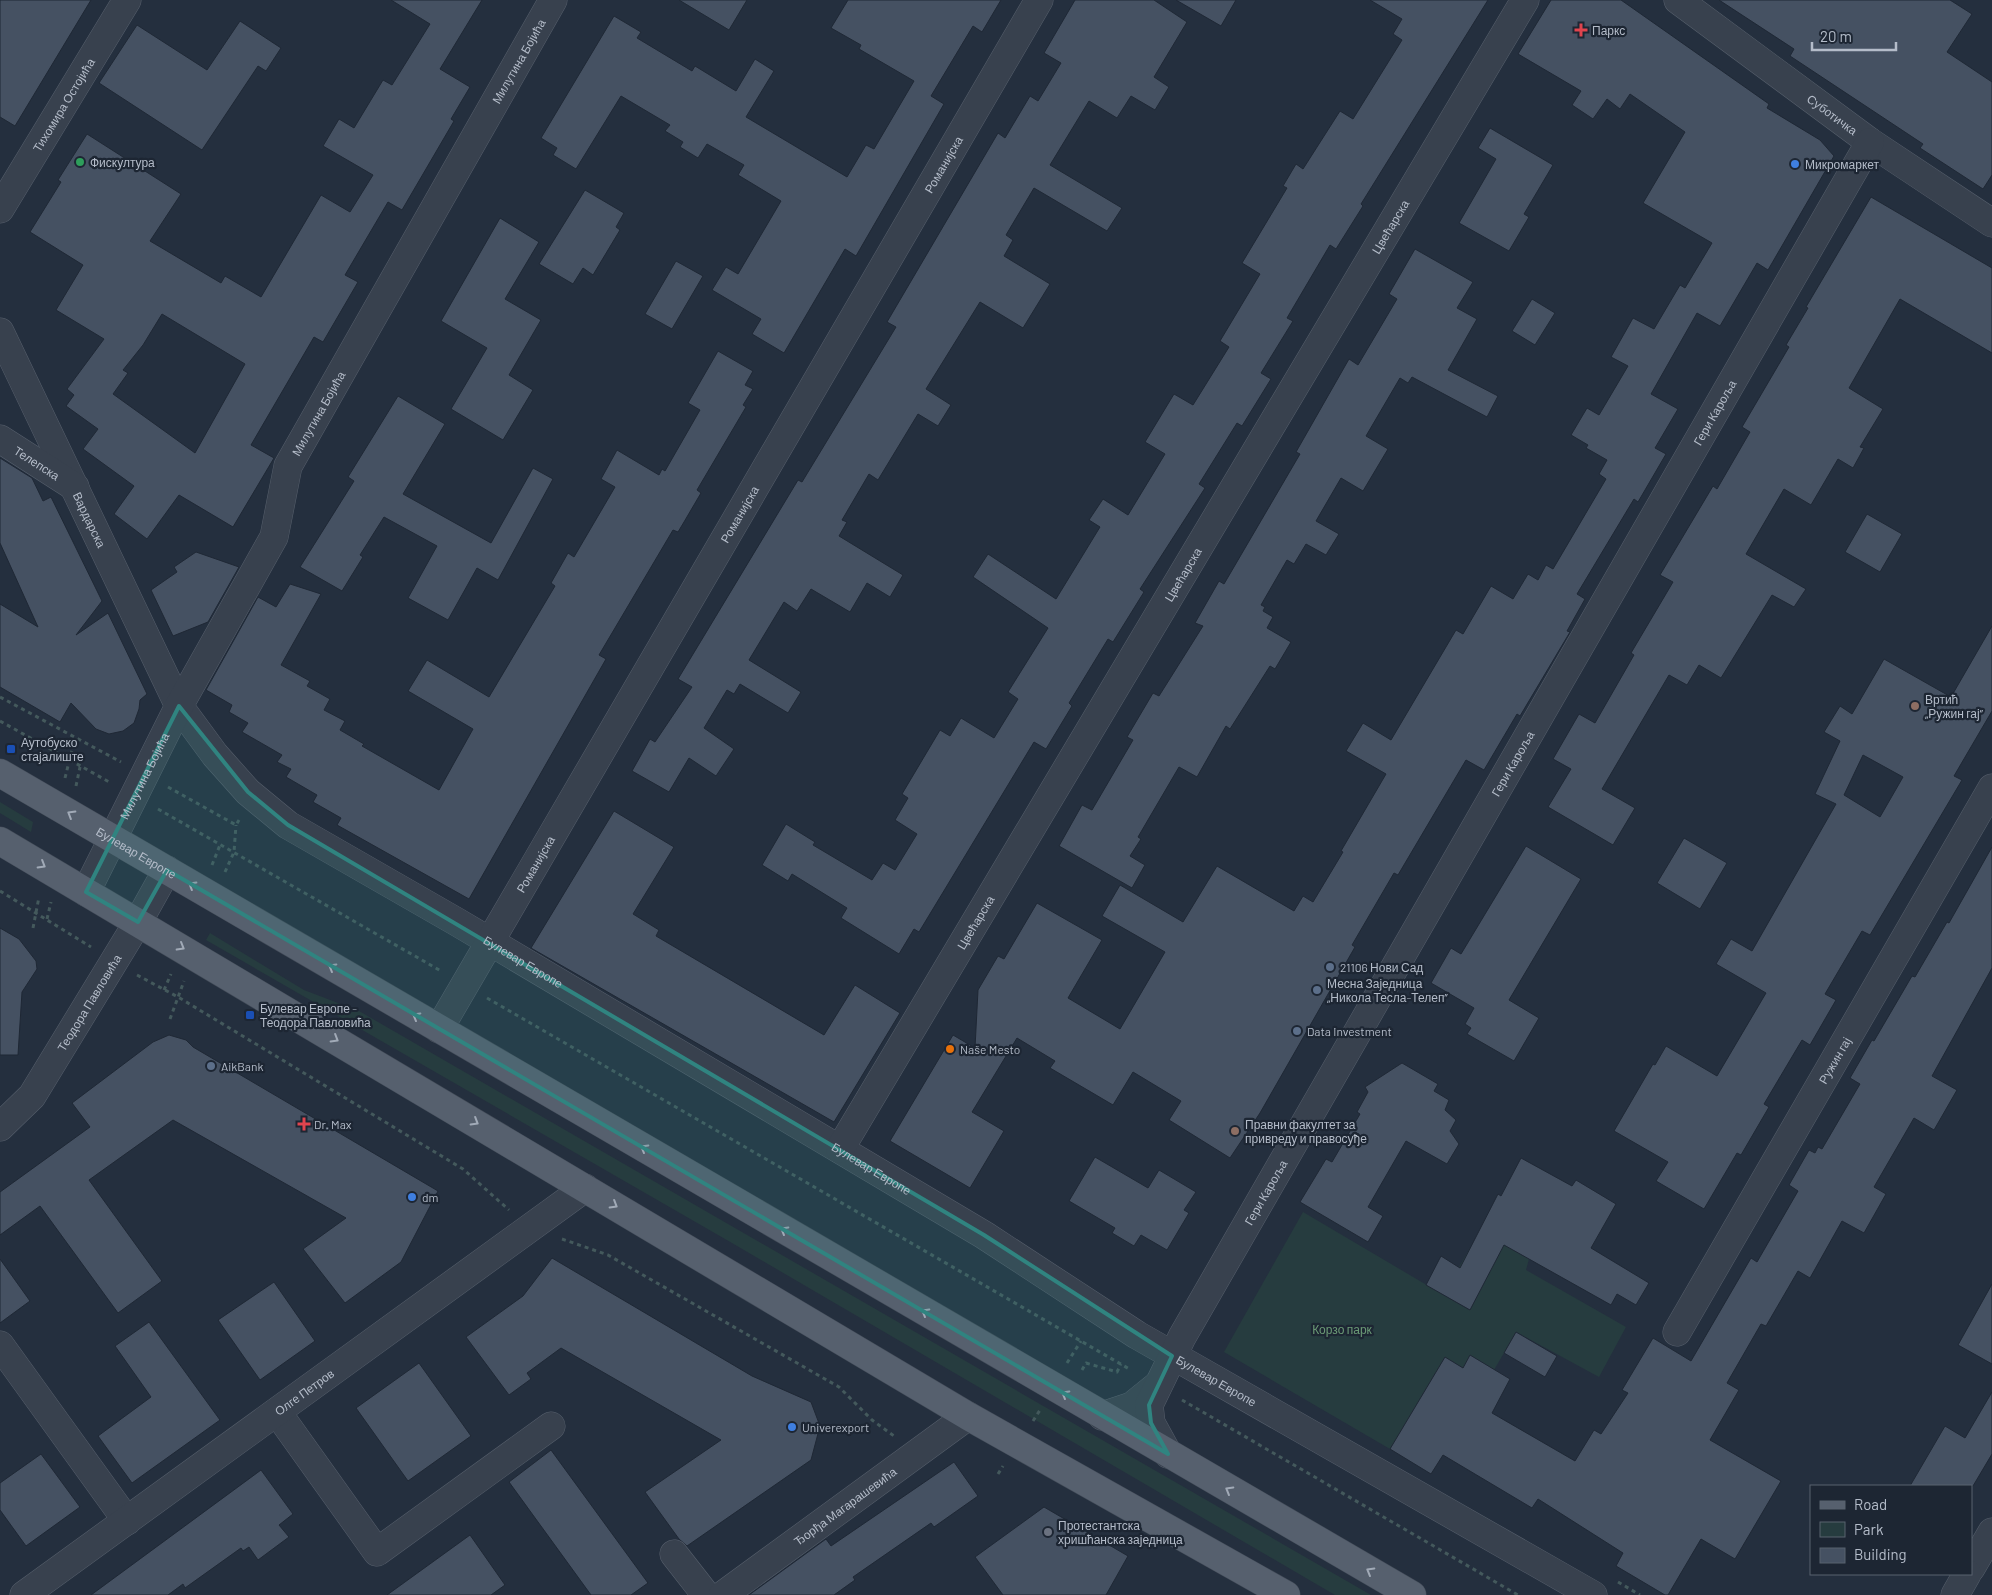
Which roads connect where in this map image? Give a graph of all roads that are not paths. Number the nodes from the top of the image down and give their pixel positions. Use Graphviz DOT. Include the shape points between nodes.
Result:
graph roads {
  1 [pos="126,0"];
  2 [pos="553,0"];
  3 [pos="1039,0"];
  4 [pos="1525,0"];
  5 [pos="1678,0"];
  6 [pos="1870,142"];
  7 [pos="0,209"];
  8 [pos="1992,223"];
  9 [pos="0,332"];
  10 [pos="0,439"];
  11 [pos="74,487"];
  12 [pos="179,706"];
  13 [pos="0,773"];
  14 [pos="1992,788"];
  15 [pos="113,839"];
  16 [pos="0,841"];
  17 [pos="167,870"];
  18 [pos="86,892"];
  19 [pos="138,922"];
  20 [pos="490,942"];
  21 [pos="439,1029"];
  22 [pos="0,1127"];
  23 [pos="840,1148"];
  24 [pos="585,1188"];
  25 [pos="1677,1332"];
  26 [pos="0,1345"];
  27 [pos="1172,1356"];
  28 [pos="1158,1386"];
  29 [pos="277,1412"];
  30 [pos="968,1416"];
  31 [pos="1102,1416"];
  32 [pos="551,1426"];
  33 [pos="1168,1454"];
  34 [pos="127,1520"];
  35 [pos="1992,1532"];
  36 [pos="674,1554"];
  37 [pos="1972,1566"];
  38 [pos="1966,1575"];
  39 [pos="24,1595"];
  40 [pos="706,1595"];
  41 [pos="723,1595"];
  42 [pos="1286,1595"];
  43 [pos="1412,1595"];
  44 [pos="1593,1595"];
  45 [pos="1955,1595"];
  1 -- 7 [label="street, Тихомира Остојића"];
  2 -- 12 [label="street, Милутина Бојића" via="288,466 274,538"];
  3 -- 20 [label="street, Романијска"];
  4 -- 23 [label="street, Цвећарска"];
  5 -- 6 [label="street, Суботичка"];
  6 -- 8 [label="street, Суботичка"];
  6 -- 27 [label="street, Гери Кароља"];
  9 -- 11 [label="street, Вардарска"];
  10 -- 11 [label="street, Телепска"];
  11 -- 12 [label="street, Вардарска"];
  12 -- 15 [label="street, Милутина Бојића"];
  12 -- 20 [label="street, Булевар Европе" via="215,755 248,792 288,826"];
  15 -- 13 [label="main road, Булевар Европе, one-way"];
  14 -- 25 [label="street, Ружин гај"];
  15 -- 17 [label="main road, Булевар Европе"];
  15 -- 18 [label="street, Милутина Бојића"];
  16 -- 18 [label="main road, one-way"];
  17 -- 19 [label="street, Теодора Павловића"];
  21 -- 17 [label="main road, Булевар Европе, one-way"];
  18 -- 19 [label="main road"];
  19 -- 22 [label="street, Теодора Павловића" via="32,1096"];
  19 -- 24 [label="main road, one-way"];
  20 -- 21 [label="street, Романијска"];
  20 -- 23 [label="street, Булевар Европе"];
  31 -- 21 [label="main road, Булевар Европе, one-way"];
  23 -- 27 [label="street, Булевар Европе" via="984,1235"];
  24 -- 29 [label="street, Олге Петров"];
  24 -- 30 [label="main road, one-way"];
  26 -- 34 [label="street"];
  27 -- 28 [label="street, Гери Кароља"];
  27 -- 44 [label="street, Булевар Европе"];
  28 -- 31 [label="street, Гери Кароља" via="1132,1406"];
  28 -- 33 [label="street, Гери Кароља" via="1149,1405 1149,1414 1154,1431"];
  29 -- 32 [label="street" via="377,1552"];
  29 -- 34 [label="street, Олге Петров"];
  30 -- 41 [label="street, Ђорђа Магарашевића"];
  30 -- 42 [label="main road"];
  31 -- 33 [label="main road, Булевар Европе"];
  43 -- 33 [label="main road, Булевар Европе, one-way"];
  34 -- 39 [label="street, Олге Петров"];
  35 -- 37 [label="street"];
  36 -- 40 [label="street"];
  38 -- 45 [label="street"];
}
